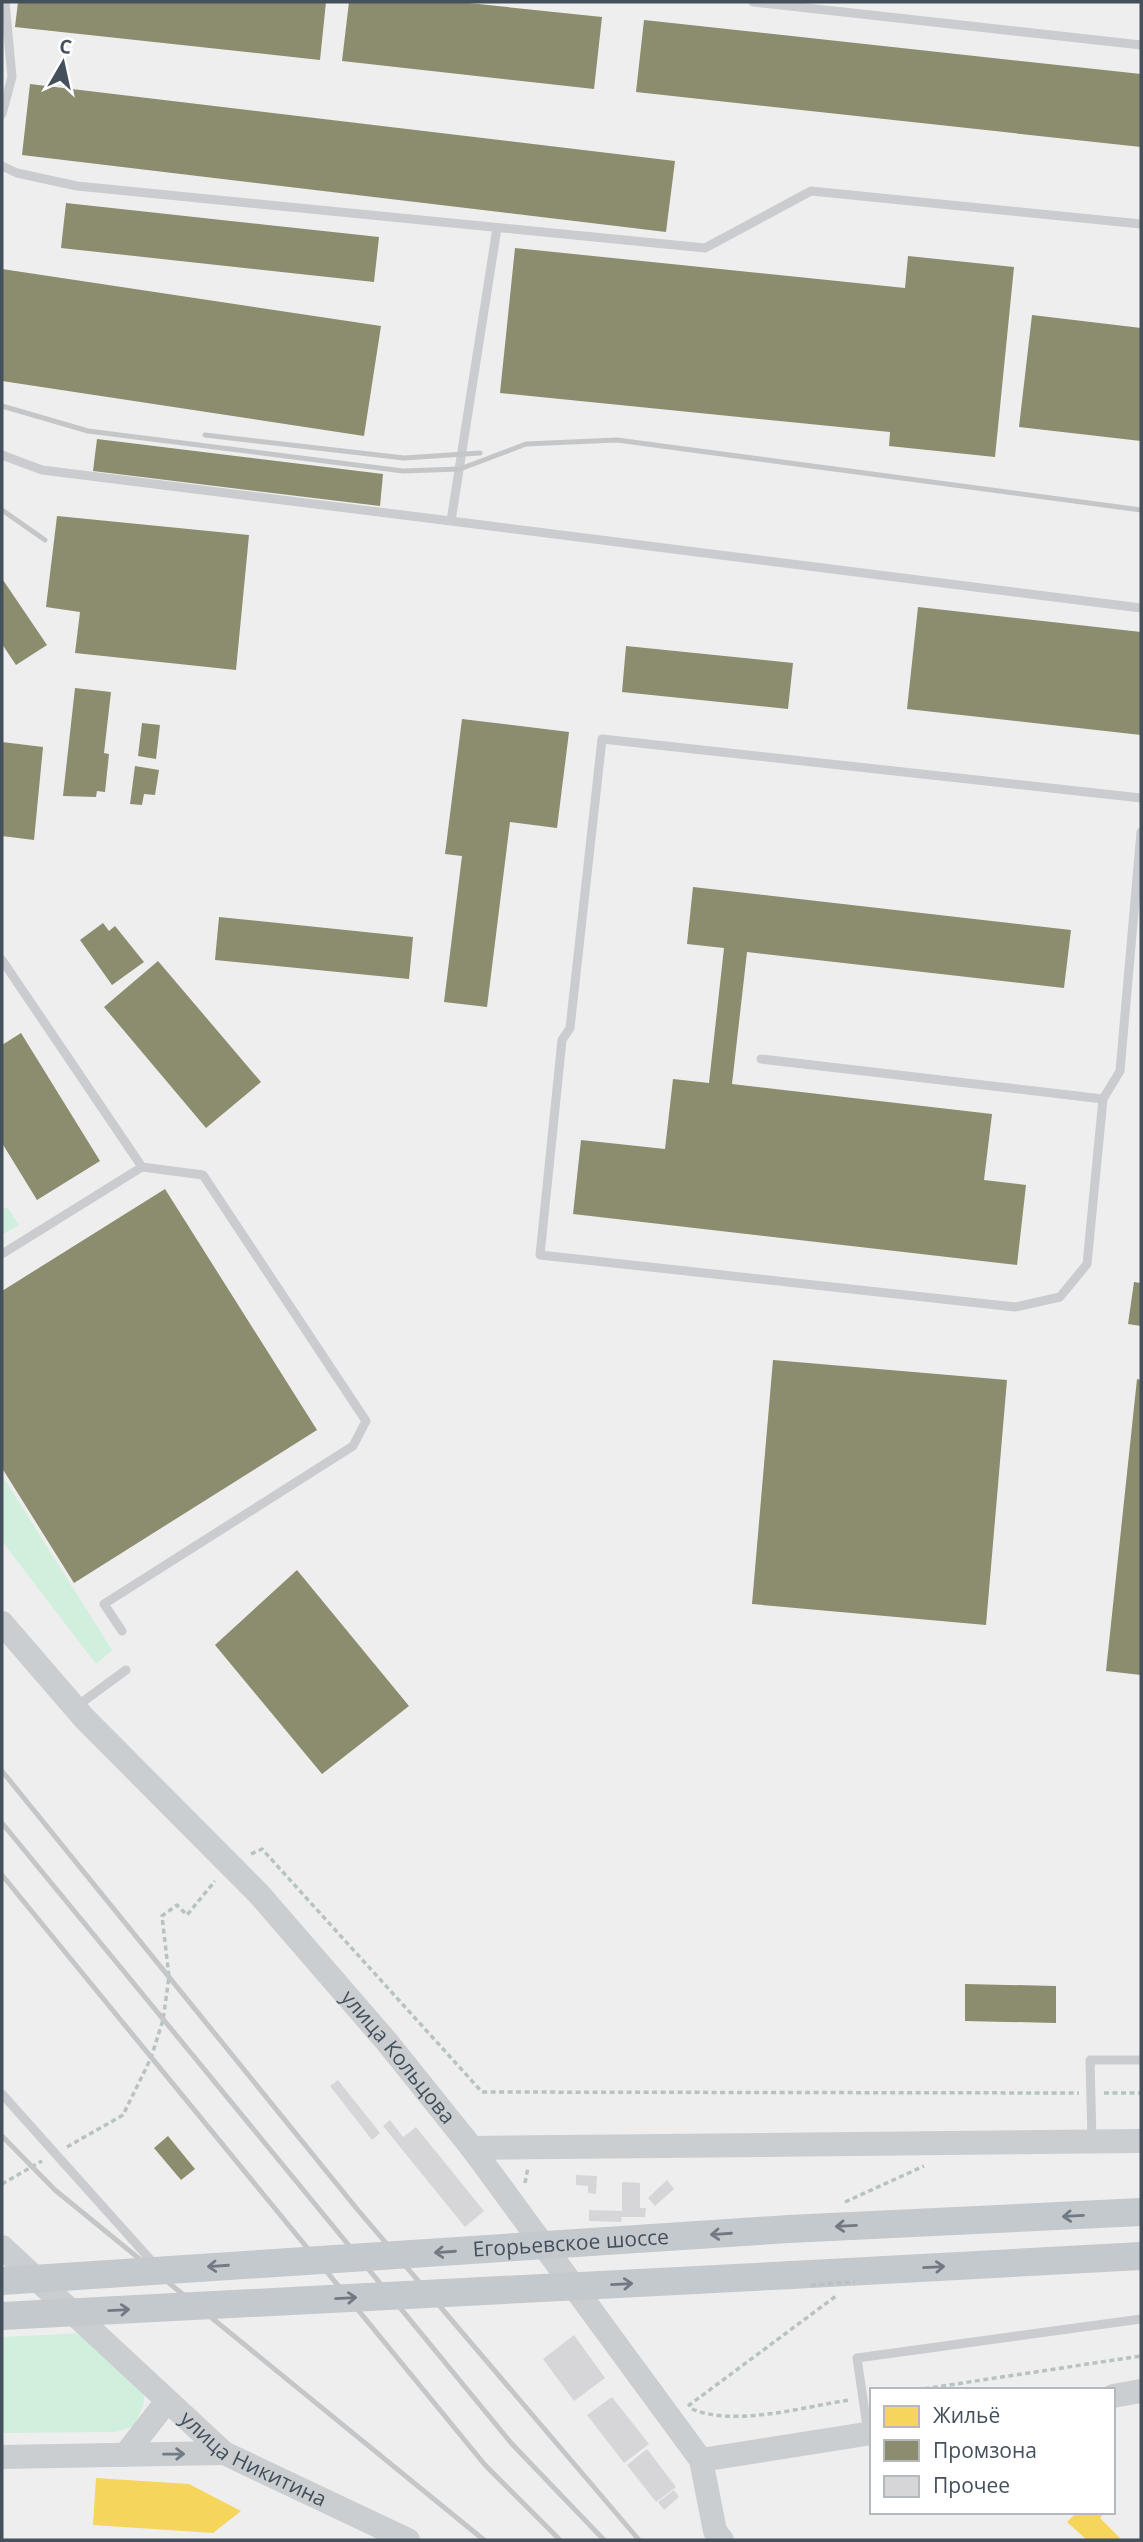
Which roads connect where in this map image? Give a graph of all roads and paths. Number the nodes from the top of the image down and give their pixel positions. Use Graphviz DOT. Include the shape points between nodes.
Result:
graph roads {
  1 [pos="5,2"];
  2 [pos="752,2"];
  3 [pos="1141,45"];
  4 [pos="2,114"];
  5 [pos="2,166"];
  6 [pos="1141,224"];
  7 [pos="497,228"];
  8 [pos="2,454"];
  9 [pos="451,521"];
  10 [pos="1141,608"];
  11 [pos="1141,798"];
  12 [pos="1141,832"];
  13 [pos="2,960"];
  14 [pos="761,1059"];
  15 [pos="1102,1099"];
  16 [pos="142,1167"];
  17 [pos="2,1254"];
  18 [pos="2,1623"];
  19 [pos="122,1631"];
  20 [pos="126,1670"];
  21 [pos="75,1708"];
  22 [pos="230,1864"];
  23 [pos="1141,2060"];
  24 [pos="1091,2093"];
  25 [pos="1141,2093"];
  26 [pos="2,2095"];
  27 [pos="1141,2141"];
  28 [pos="1092,2142"];
  29 [pos="66,2147"];
  30 [pos="472,2148"];
  31 [pos="43,2160"];
  32 [pos="936,2161"];
  33 [pos="2,2185"];
  34 [pos="843,2203"];
  35 [pos="1141,2212"];
  36 [pos="2,2247"];
  37 [pos="1141,2256"];
  38 [pos="159,2270"];
  39 [pos="2,2281"];
  40 [pos="855,2282"];
  41 [pos="2,2316"];
  42 [pos="1141,2319"];
  43 [pos="1141,2356"];
  44 [pos="929,2388"];
  45 [pos="1141,2391"];
  46 [pos="1115,2396"];
  47 [pos="167,2401"];
  48 [pos="687,2407"];
  49 [pos="870,2434"];
  50 [pos="224,2453"];
  51 [pos="125,2455"];
  52 [pos="2,2458"];
  53 [pos="701,2460"];
  54 [pos="408,2540"];
  55 [pos="722,2540"];
  1 -- 4 [label="lane" via="12,77"];
  2 -- 3 [label="lane"];
  5 -- 7 [label="lane" via="77,186"];
  6 -- 7 [label="lane" via="811,191 705,248"];
  7 -- 9 [label="lane"];
  8 -- 9 [label="lane" via="42,470"];
  9 -- 10 [label="lane"];
  11 -- 15 [label="lane" via="602,739 570,1028 562,1040 540,1255 1015,1307 1060,1297 1087,1264"];
  12 -- 15 [label="lane" via="1120,1071"];
  13 -- 16 [label="lane"];
  14 -- 15 [label="lane"];
  16 -- 17 [label="lane"];
  16 -- 19 [label="lane" via="203,1175 366,1421 353,1446 104,1604"];
  18 -- 21 [label="street, улица Кольцова"];
  20 -- 21 [label="lane"];
  21 -- 22 [label="street, улица Кольцова"];
  22 -- 24 [label="path" via="262,1849 482,2092"];
  22 -- 29 [label="path" via="187,1915 177,1905 162,1916 169,1977 163,2020 151,2058 123,2115"];
  22 -- 30 [label="street, улица Кольцова" via="387,2042"];
  23 -- 24 [label="lane" via="1090,2060"];
  24 -- 25 [label="path"];
  24 -- 28 [label="lane"];
  26 -- 38 [label="lane, bridge"];
  27 -- 28 [label="street"];
  28 -- 30 [label="street"];
  30 -- 53 [label="street, улица Кольцова"];
  31 -- 33 [label="path"];
  32 -- 34 [label="path"];
  35 -- 38 [label="main road, Егорьевское шоссе, one-way, bridge" via="789,2229"];
  36 -- 47 [label="street, улица Никитина"];
  41 -- 37 [label="main road, Егорьевское шоссе, one-way, bridge"];
  38 -- 39 [label="main road, Егорьевское шоссе, bridge"];
  40 -- 48 [label="path"];
  42 -- 49 [label="lane" via="857,2358"];
  43 -- 44 [label="path"];
  45 -- 46 [label="street"];
  47 -- 50 [label="street, улица Никитина"];
  47 -- 51 [label="street"];
  49 -- 53 [label="street"];
  51 -- 50 [label="street, one-way"];
  50 -- 54 [label="street, улица Никитина"];
  51 -- 52 [label="street"];
  53 -- 55 [label="street, улица Кольцова" via="715,2531"];
}
